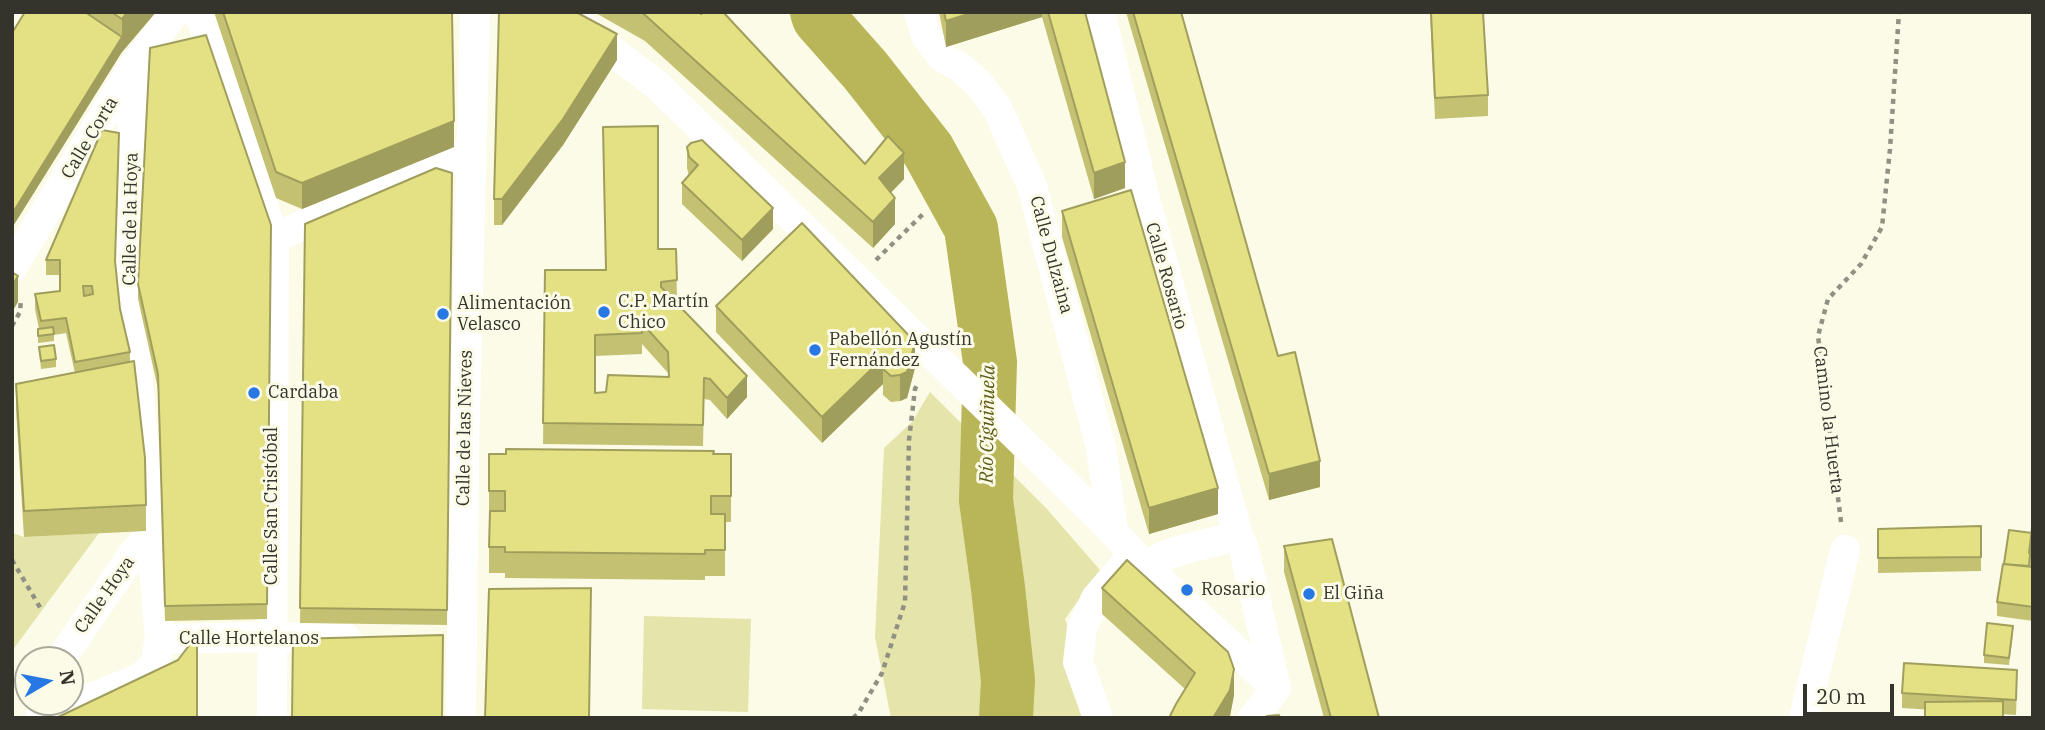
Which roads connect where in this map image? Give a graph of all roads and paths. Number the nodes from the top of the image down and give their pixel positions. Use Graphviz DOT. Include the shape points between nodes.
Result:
graph roads {
  1 [pos="175,12"];
  2 [pos="200,12"];
  3 [pos="475,12"];
  4 [pos="561,12"];
  5 [pos="919,12"];
  6 [pos="1100,12"];
  7 [pos="1899,12"];
  8 [pos="133,67"];
  9 [pos="471,151"];
  10 [pos="923,214"];
  11 [pos="274,238"];
  12 [pos="12,268"];
  13 [pos="856,279"];
  14 [pos="942,363"];
  15 [pos="1113,531"];
  16 [pos="152,532"];
  17 [pos="1238,539"];
  18 [pos="1845,550"];
  19 [pos="12,560"];
  20 [pos="1139,560"];
  21 [pos="12,572"];
  22 [pos="21,575"];
  23 [pos="41,609"];
  24 [pos="271,638"];
  25 [pos="160,639"];
  26 [pos="369,640"];
  27 [pos="70,646"];
  28 [pos="1276,688"];
  29 [pos="857,716"];
  30 [pos="40,718"];
  31 [pos="272,718"];
  32 [pos="461,718"];
  33 [pos="1098,718"];
  34 [pos="1253,718"];
  35 [pos="1804,718"];
  1 -- 8 [label="street, Calle Corta"];
  2 -- 11 [label="street, Calle San Cristóbal"];
  3 -- 9 [label="street, Calle de las Nieves"];
  4 -- 13 [label="street" via="657,85"];
  5 -- 15 [label="street, Calle Dulzaina" via="926,36 940,56 980,85 998,110 1032,186 1101,448"];
  6 -- 17 [label="street, Calle Rosario" via="1144,195"];
  7 -- 18 [label="path, Camino la Huerta" via="1881,227 1861,264 1828,299 1818,336"];
  8 -- 12 [label="street, Calle Corta"];
  8 -- 16 [label="street, Calle de la Hoya" via="130,314 124,374"];
  9 -- 11 [label="street"];
  9 -- 32 [label="street, Calle de las Nieves" via="450,641"];
  10 -- 13 [label="path"];
  11 -- 24 [label="street, Calle San Cristóbal"];
  13 -- 14 [label="street"];
  14 -- 15 [label="street"];
  14 -- 29 [label="path" via="915,389 909,440 905,603 882,673"];
  15 -- 20 [label="street"];
  16 -- 25 [label="street, Calle de la Hoya"];
  16 -- 27 [label="street, Calle Hoya"];
  17 -- 20 [label="street"];
  17 -- 28 [label="street, Calle Rosario"];
  18 -- 35 [label="street"];
  19 -- 22 [label="path"];
  20 -- 28 [label="street"];
  20 -- 33 [label="street" via="1097,598 1082,628 1078,663"];
  21 -- 22 [label="path"];
  22 -- 23 [label="path"];
  24 -- 25 [label="street, Calle Hortelanos"];
  24 -- 26 [label="street, Calle Hortelanos"];
  24 -- 31 [label="street, Calle San Cristóbal"];
  25 -- 30 [label="street" via="155,664 147,673"];
  28 -- 34 [label="street"];
}
